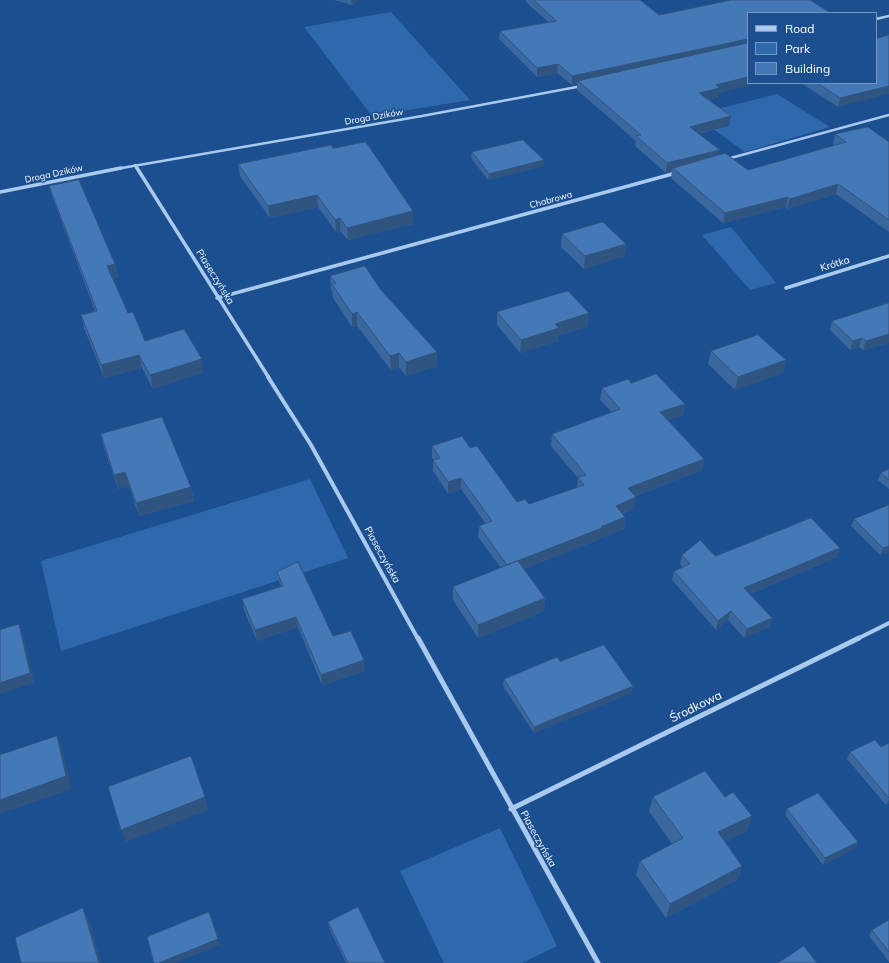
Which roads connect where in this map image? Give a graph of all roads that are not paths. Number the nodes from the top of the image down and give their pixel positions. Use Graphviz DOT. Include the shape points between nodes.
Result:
graph roads {
  1 [pos="889,16"];
  2 [pos="877,19"];
  3 [pos="585,86"];
  4 [pos="889,115"];
  5 [pos="721,161"];
  6 [pos="135,165"];
  7 [pos="683,171"];
  8 [pos="0,192"];
  9 [pos="889,256"];
  10 [pos="786,288"];
  11 [pos="217,298"];
  12 [pos="889,623"];
  13 [pos="511,810"];
  14 [pos="598,963"];
  1 -- 2 [label="street"];
  3 -- 6 [label="street, Droga Dzików"];
  4 -- 5 [label="street"];
  6 -- 8 [label="street, Droga Dzików"];
  6 -- 11 [label="street, Piaseczyńska"];
  7 -- 11 [label="street, Chabrowa"];
  9 -- 10 [label="street, Krótka"];
  11 -- 13 [label="street, Piaseczyńska" via="311,445"];
  12 -- 13 [label="street, Środkowa"];
  13 -- 14 [label="street, Piaseczyńska"];
}
